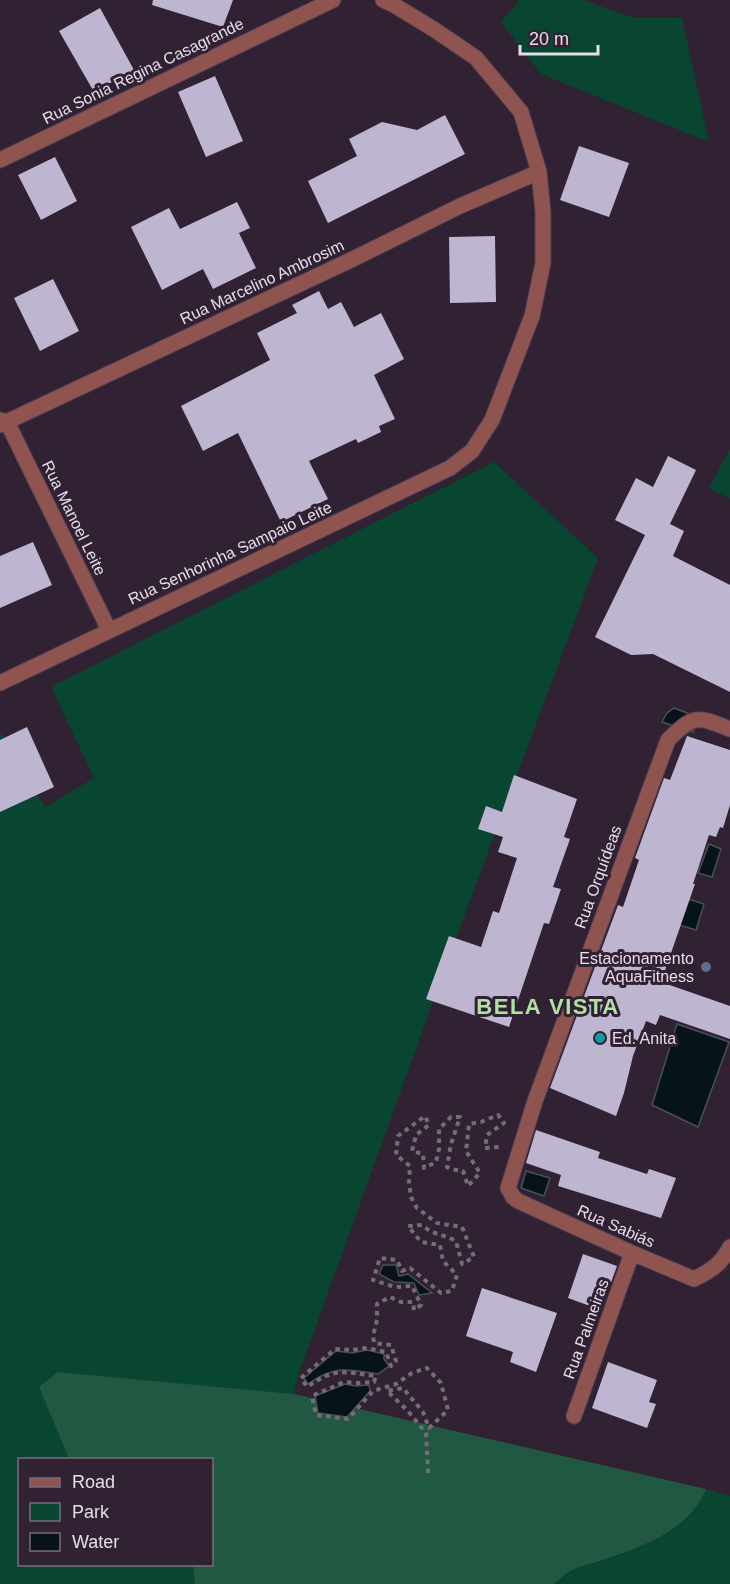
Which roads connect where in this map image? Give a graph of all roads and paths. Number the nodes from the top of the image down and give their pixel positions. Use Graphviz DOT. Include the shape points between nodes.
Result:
graph roads {
  1 [pos="333,0"];
  2 [pos="383,0"];
  3 [pos="0,160"];
  4 [pos="539,171"];
  5 [pos="2,422"];
  6 [pos="109,630"];
  7 [pos="0,682"];
  8 [pos="730,729"];
  9 [pos="523,1135"];
  10 [pos="510,1193"];
  11 [pos="730,1247"];
  12 [pos="632,1253"];
  13 [pos="574,1416"];
  14 [pos="428,1473"];
  1 -- 3 [label="street, Rua Sonia Regina Casagrande"];
  2 -- 4 [label="street" via="476,58 521,112"];
  4 -- 5 [label="street, Rua Marcelino Ambrosim"];
  4 -- 6 [label="street, Rua Senhorinha Sampaio Leite" via="543,263 532,316 492,420 472,451 450,468"];
  5 -- 6 [label="street, Rua Manoel Leite"];
  6 -- 7 [label="street, Rua Senhorinha Sampaio Leite"];
  8 -- 9 [label="street, Rua Orquídeas" via="703,718 681,726 668,740"];
  9 -- 10 [label="street, Rua Orquídeas" via="509,1182"];
  9 -- 14 [label="path" via="508,1134 499,1148 485,1148 487,1136 504,1122 498,1115 470,1124 466,1151 480,1173 468,1186 463,1171 447,1167 460,1117 451,1117 439,1129 436,1162 424,1168 423,1154 412,1151 416,1135 429,1125 425,1116 398,1136 396,1155 410,1166 411,1197 417,1208 437,1223 462,1227 474,1257 462,1264 456,1241 431,1233 422,1225 408,1226 421,1242 440,1245 443,1261 457,1275 453,1292 441,1293 410,1268 402,1271 397,1260 380,1258 373,1280 395,1287 412,1286 421,1305 414,1310 413,1302 390,1297 377,1304 374,1343 391,1345 396,1360 391,1366 386,1352 335,1349 301,1378 307,1387 325,1375 343,1371 376,1376 374,1382 344,1382 312,1396 316,1415 348,1419 373,1391 427,1368 441,1383 448,1410 429,1428 423,1412 403,1388 387,1391 426,1433"];
  10 -- 12 [label="street, Rua Sabiás" via="518,1201"];
  11 -- 12 [label="street, Rua Sabiás" via="710,1272 694,1279"];
  12 -- 13 [label="street, Rua Palmeiras"];
}
